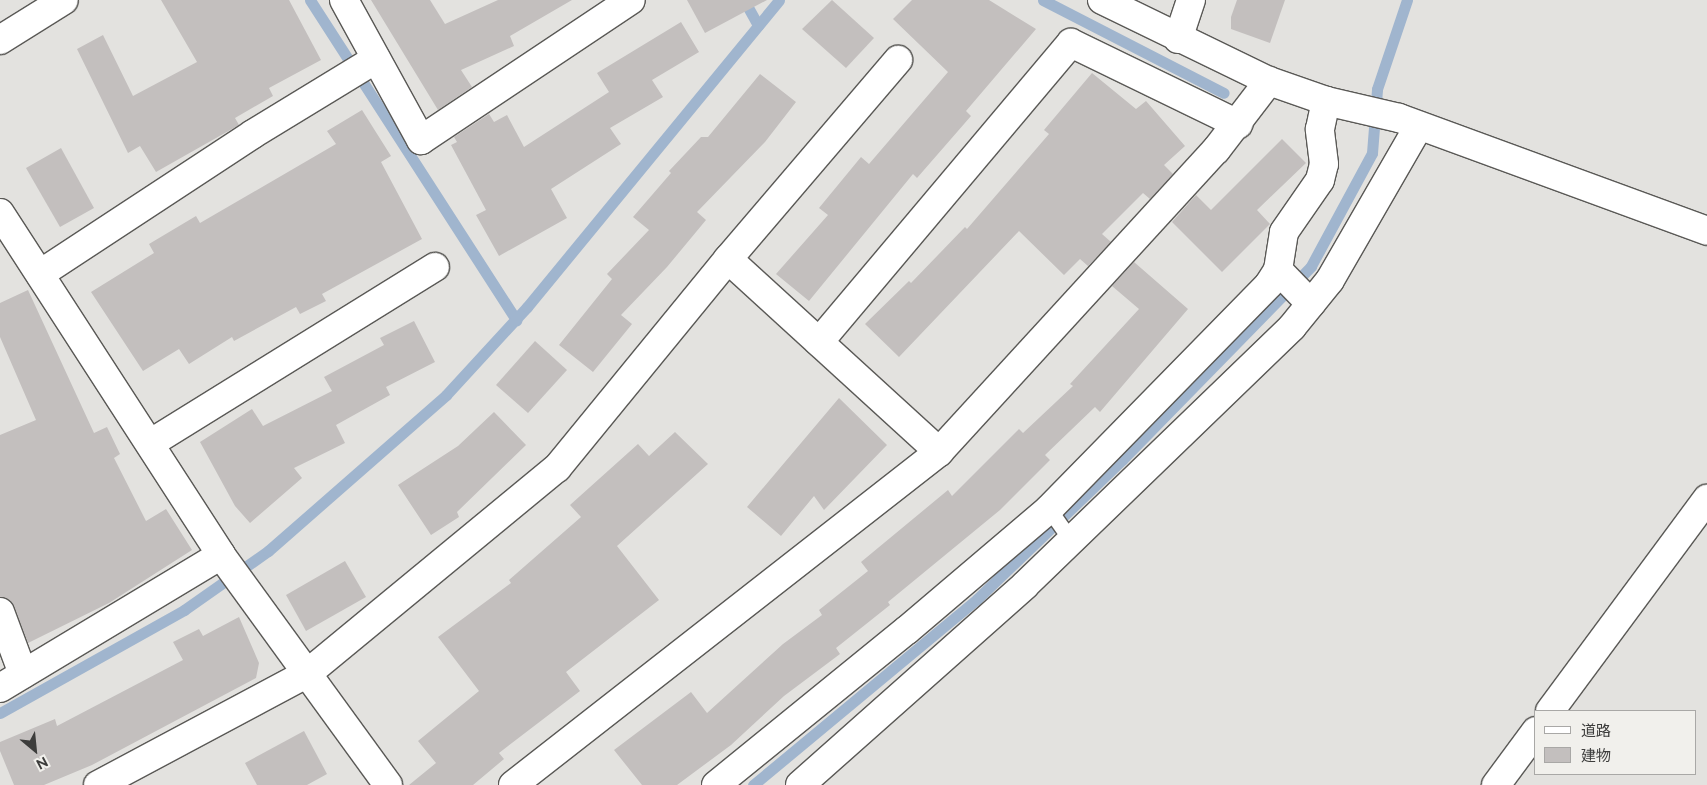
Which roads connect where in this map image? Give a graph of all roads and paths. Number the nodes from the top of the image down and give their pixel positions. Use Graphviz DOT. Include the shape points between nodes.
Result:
graph roads {
  1 [pos="64,0"];
  2 [pos="344,0"];
  3 [pos="631,0"];
  4 [pos="1102,0"];
  5 [pos="1191,0"];
  6 [pos="1178,39"];
  7 [pos="0,40"];
  8 [pos="376,59"];
  9 [pos="898,60"];
  10 [pos="1269,81"];
  11 [pos="1326,101"];
  12 [pos="1238,124"];
  13 [pos="1419,126"];
  14 [pos="0,213"];
  15 [pos="1707,231"];
  16 [pos="728,259"];
  17 [pos="434,267"];
  18 [pos="40,274"];
  19 [pos="1294,287"];
  20 [pos="820,342"];
  21 [pos="151,442"];
  22 [pos="939,452"];
  23 [pos="1707,499"];
  24 [pos="1049,509"];
  25 [pos="1071,540"];
  26 [pos="224,559"];
  27 [pos="0,612"];
  28 [pos="308,673"];
  29 [pos="23,674"];
  30 [pos="0,688"];
  31 [pos="1551,710"];
  32 [pos="1534,734"];
  33 [pos="98,785"];
  34 [pos="388,785"];
  35 [pos="513,785"];
  36 [pos="716,785"];
  37 [pos="800,785"];
  38 [pos="1496,785"];
  1 -- 7 [label="street"];
  2 -- 8 [label="street"];
  3 -- 8 [label="street" via="420,140"];
  4 -- 6 [label="street"];
  5 -- 6 [label="street"];
  6 -- 10 [label="street"];
  8 -- 18 [label="street" via="253,134"];
  9 -- 16 [label="street"];
  10 -- 11 [label="street"];
  10 -- 12 [label="street"];
  11 -- 13 [label="street"];
  11 -- 19 [label="street" via="1320,129 1324,164 1320,180 1284,232"];
  12 -- 20 [label="street" via="1071,43"];
  12 -- 22 [label="street"];
  13 -- 15 [label="street"];
  13 -- 19 [label="street" via="1335,272"];
  14 -- 18 [label="street"];
  16 -- 20 [label="street"];
  16 -- 28 [label="street" via="557,468"];
  17 -- 21 [label="street"];
  18 -- 21 [label="street"];
  19 -- 24 [label="street" via="1269,284"];
  19 -- 25 [label="street" via="1292,327"];
  20 -- 22 [label="street"];
  21 -- 26 [label="street"];
  22 -- 35 [label="street"];
  23 -- 31 [label="street"];
  24 -- 25 [label="lane"];
  24 -- 36 [label="street" via="907,630"];
  25 -- 37 [label="street"];
  26 -- 28 [label="street"];
  26 -- 29 [label="street"];
  27 -- 29 [label="street"];
  28 -- 33 [label="street"];
  28 -- 34 [label="street"];
  29 -- 30 [label="street"];
  32 -- 38 [label="street"];
}
